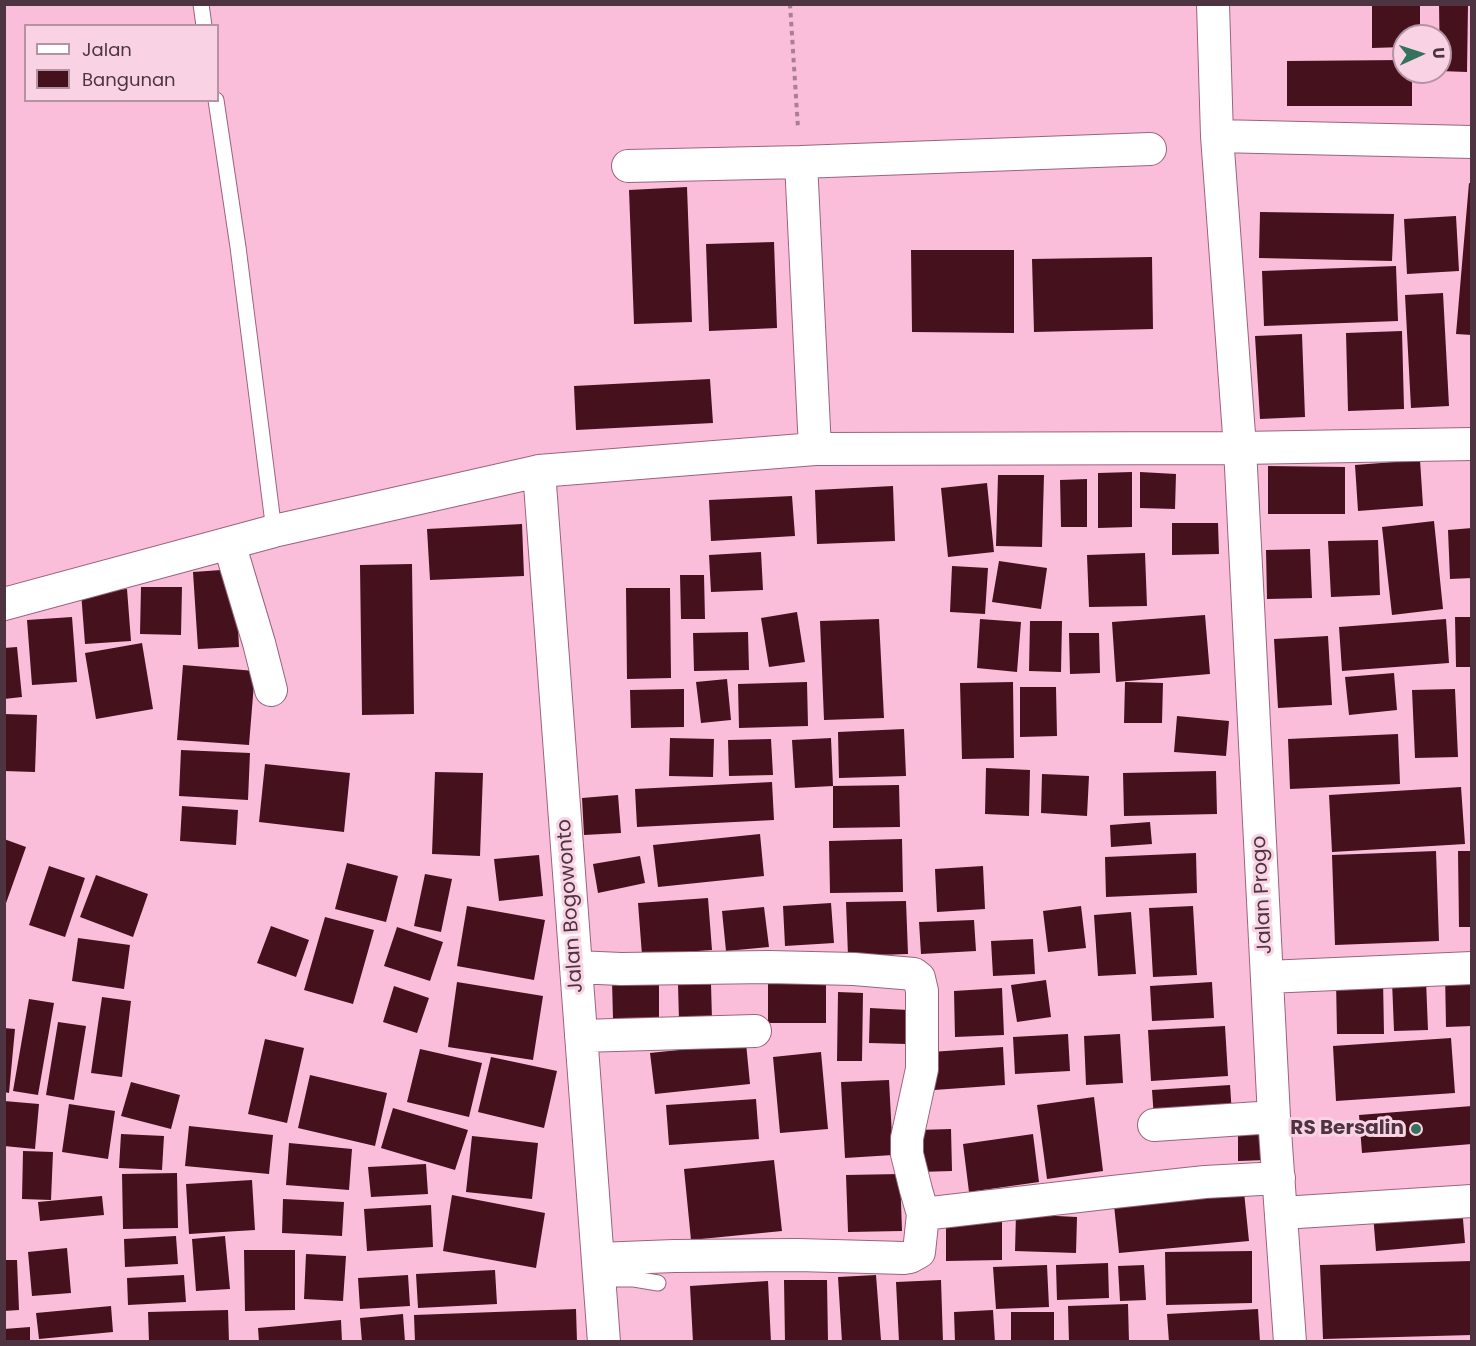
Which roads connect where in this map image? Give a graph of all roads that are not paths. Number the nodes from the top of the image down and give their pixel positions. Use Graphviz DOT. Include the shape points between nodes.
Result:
graph roads {
  1 [pos="201,4"];
  2 [pos="1213,4"];
  3 [pos="204,24"];
  4 [pos="216,102"];
  5 [pos="1217,136"];
  6 [pos="1472,142"];
  7 [pos="1150,149"];
  8 [pos="801,162"];
  9 [pos="628,166"];
  10 [pos="1472,444"];
  11 [pos="1240,448"];
  12 [pos="814,449"];
  13 [pos="539,471"];
  14 [pos="274,531"];
  15 [pos="229,543"];
  16 [pos="4,604"];
  17 [pos="271,690"];
  18 [pos="576,968"];
  19 [pos="1472,968"];
  20 [pos="1268,977"];
  21 [pos="755,1031"];
  22 [pos="581,1036"];
  23 [pos="1274,1117"];
  24 [pos="1154,1125"];
  25 [pos="1279,1178"];
  26 [pos="1472,1201"];
  27 [pos="1282,1213"];
  28 [pos="923,1214"];
  29 [pos="599,1269"];
  30 [pos="658,1282"];
  31 [pos="604,1341"];
  32 [pos="1290,1341"];
  1 -- 3 [label="lane"];
  2 -- 5 [label="street, Jalan Progo"];
  4 -- 14 [label="lane"];
  5 -- 6 [label="street"];
  5 -- 11 [label="street, Jalan Progo"];
  7 -- 8 [label="street"];
  8 -- 9 [label="street"];
  8 -- 12 [label="street"];
  10 -- 11 [label="street"];
  11 -- 12 [label="street"];
  11 -- 20 [label="street, Jalan Progo"];
  12 -- 13 [label="street"];
  13 -- 14 [label="street"];
  13 -- 18 [label="street, Jalan Bogowonto"];
  14 -- 15 [label="street"];
  15 -- 16 [label="street"];
  15 -- 17 [label="street"];
  18 -- 22 [label="street, Jalan Bogowonto"];
  18 -- 28 [label="street" via="769,967 914,974 922,991 922,1069 907,1138"];
  19 -- 20 [label="street"];
  20 -- 23 [label="street, Jalan Progo"];
  21 -- 22 [label="street"];
  22 -- 29 [label="street, Jalan Bogowonto"];
  23 -- 24 [label="street"];
  23 -- 25 [label="street, Jalan Progo"];
  25 -- 27 [label="street, Jalan Progo"];
  25 -- 28 [label="street" via="1205,1182"];
  26 -- 27 [label="street"];
  27 -- 32 [label="street, Jalan Progo"];
  28 -- 29 [label="street" via="919,1252 910,1257 674,1256"];
  29 -- 30 [label="lane"];
  29 -- 31 [label="street, Jalan Bogowonto"];
}
